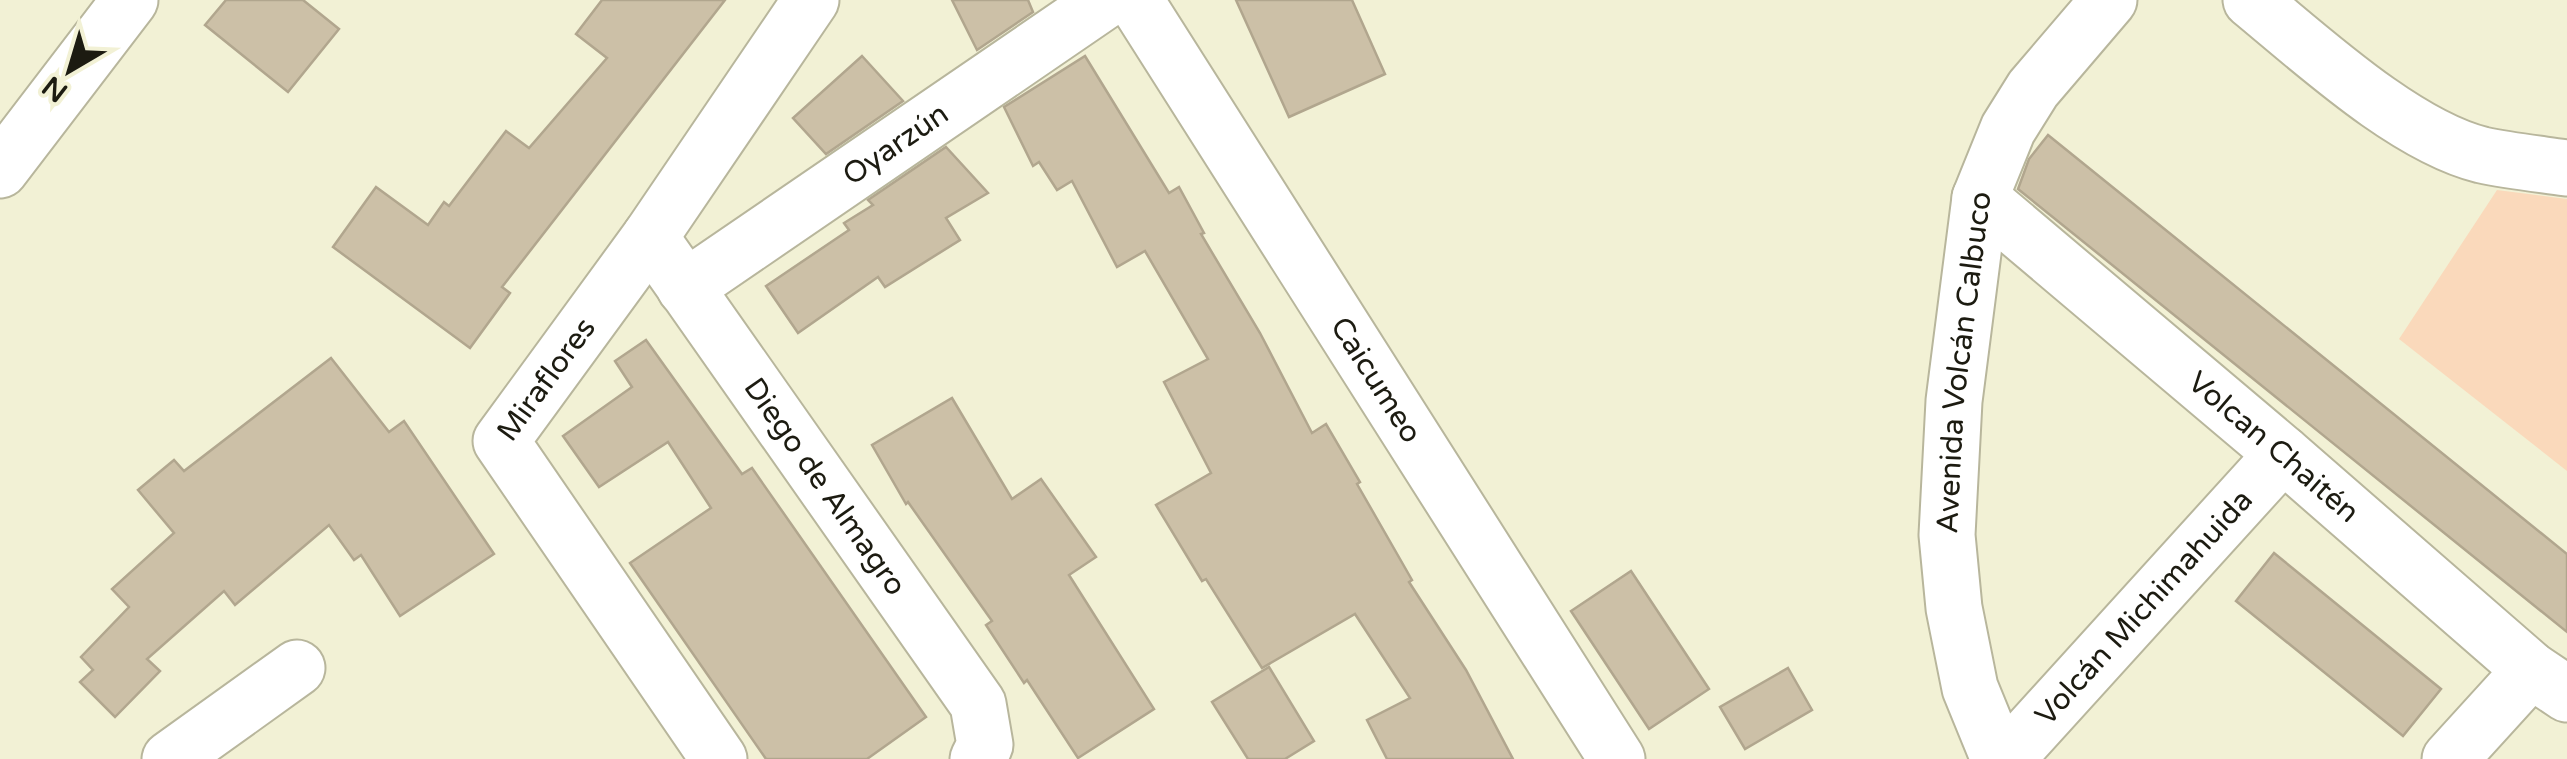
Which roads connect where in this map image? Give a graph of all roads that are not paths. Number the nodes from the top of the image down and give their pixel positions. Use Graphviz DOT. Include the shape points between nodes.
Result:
graph roads {
  1 [pos="130,0"];
  2 [pos="811,0"];
  3 [pos="1106,0"];
  4 [pos="1135,0"];
  5 [pos="2109,0"];
  6 [pos="2251,0"];
  7 [pos="2567,168"];
  8 [pos="0,170"];
  9 [pos="1980,198"];
  10 [pos="650,238"];
  11 [pos="685,288"];
  12 [pos="2283,454"];
  13 [pos="297,668"];
  14 [pos="2549,682"];
  15 [pos="986,754"];
  16 [pos="170,759"];
  17 [pos="718,759"];
  18 [pos="1617,759"];
  19 [pos="2002,759"];
  20 [pos="2450,759"];
  1 -- 8 [label="street"];
  2 -- 10 [label="street, Miraflores"];
  3 -- 11 [label="street, Oyarzún"];
  4 -- 18 [label="street, Caicumeo"];
  5 -- 9 [label="street, Avenida Volcán Calbuco" via="2033,89"];
  6 -- 7 [label="street" via="2427,134 2481,154"];
  9 -- 12 [label="street, Volcan Chaitén"];
  9 -- 19 [label="street, Avenida Volcán Calbuco" via="1954,400 1947,535 1970,688"];
  10 -- 11 [label="street, Diego de Almagro"];
  10 -- 17 [label="street, Miraflores" via="501,441"];
  11 -- 15 [label="street, Diego de Almagro" via="978,704"];
  12 -- 14 [label="street, Volcan Chaitén"];
  12 -- 19 [label="street, Volcán Michimahuida"];
  13 -- 16 [label="street"];
  14 -- 20 [label="street"];
}
